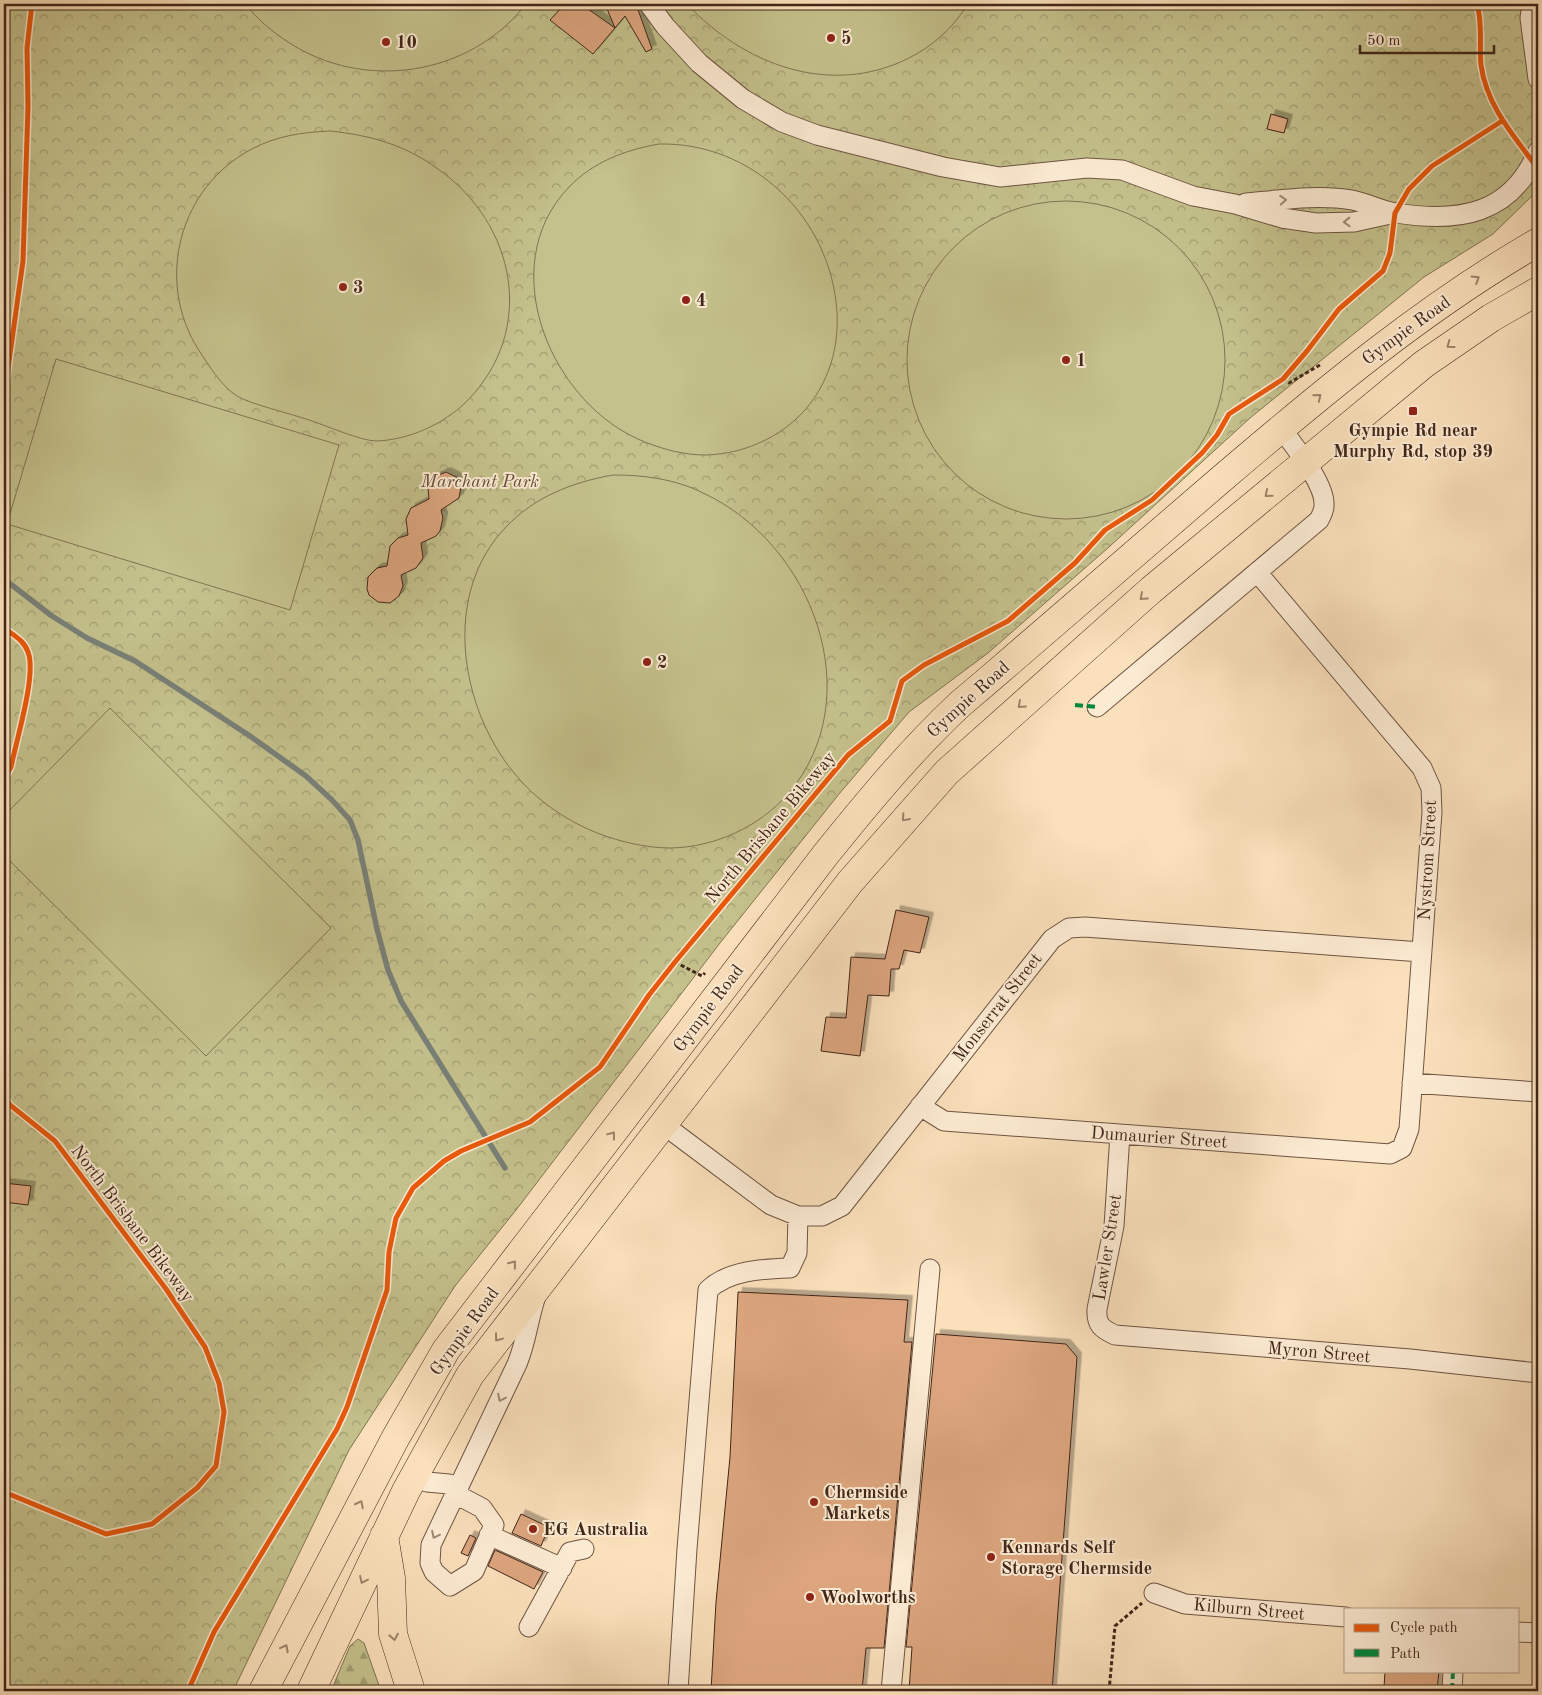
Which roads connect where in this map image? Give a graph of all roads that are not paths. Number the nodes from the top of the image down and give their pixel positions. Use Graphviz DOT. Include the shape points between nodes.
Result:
graph roads {
  1 [pos="649,4"];
  2 [pos="1532,4"];
  3 [pos="1538,79"];
  4 [pos="1538,151"];
  5 [pos="1235,204"];
  6 [pos="1395,213"];
  7 [pos="1538,242"];
  8 [pos="1538,291"];
  9 [pos="1281,428"];
  10 [pos="1305,462"];
  11 [pos="1257,572"];
  12 [pos="1096,707"];
  13 [pos="1421,952"];
  14 [pos="1412,1083"];
  15 [pos="1538,1092"];
  16 [pos="920,1106"];
  17 [pos="664,1125"];
  18 [pos="1120,1134"];
  19 [pos="1402,1148"];
  20 [pos="798,1216"];
  21 [pos="930,1269"];
  22 [pos="538,1286"];
  23 [pos="1101,1328"];
  24 [pos="1538,1373"];
  25 [pos="414,1476"];
  26 [pos="456,1492"];
  27 [pos="489,1535"];
  28 [pos="384,1536"];
  29 [pos="584,1549"];
  30 [pos="562,1568"];
  31 [pos="1154,1593"];
  32 [pos="1344,1617"];
  33 [pos="529,1627"];
  34 [pos="1520,1632"];
  35 [pos="1538,1633"];
  36 [pos="1453,1672"];
  37 [pos="263,1691"];
  38 [pos="312,1691"];
  39 [pos="411,1691"];
  40 [pos="678,1691"];
  41 [pos="891,1691"];
  42 [pos="1452,1691"];
  1 -- 5 [label="street" via="699,63 743,99 782,122 817,135 943,167 1000,177 1087,168 1122,170 1193,196"];
  2 -- 3 [label="street" via="1530,18"];
  4 -- 6 [label="street" via="1526,176 1495,205 1476,213 1452,217"];
  5 -- 6 [label="street, one-way" via="1319,198 1352,200"];
  6 -- 5 [label="street, one-way" via="1354,222 1316,223 1282,218"];
  9 -- 7 [label="highway, Gympie Road, one-way" via="1386,342 1473,281"];
  8 -- 10 [label="highway, Gympie Road, one-way" via="1491,318 1424,364"];
  9 -- 10 [label="street"];
  37 -- 9 [label="highway, Gympie Road, one-way" via="396,1437 446,1350 826,854 922,740"];
  10 -- 11 [label="street" via="1323,496 1319,520"];
  10 -- 17 [label="highway, Gympie Road, one-way" via="1151,590 947,772 850,882"];
  11 -- 12 [label="street"];
  11 -- 13 [label="street, Nystrom Street" via="1422,768 1431,788"];
  13 -- 14 [label="street, Nystrom Street"];
  13 -- 16 [label="street, Monserrat Street" via="1069,928 1052,939"];
  14 -- 15 [label="street"];
  14 -- 19 [label="street, Nystrom Street" via="1409,1129"];
  16 -- 18 [label="street, Dumaurier Street" via="944,1120"];
  16 -- 20 [label="street, Monserrat Street" via="842,1206 822,1216"];
  17 -- 20 [label="street, Monserrat Street" via="771,1205"];
  17 -- 22 [label="highway, Gympie Road"];
  18 -- 19 [label="street, Dumaurier Street" via="1390,1154"];
  18 -- 23 [label="street, Lawler Street" via="1114,1226 1096,1309 1096,1319"];
  20 -- 40 [label="street" via="797,1253 790,1268 764,1269 732,1276 716,1282 708,1290"];
  21 -- 41 [label="street"];
  22 -- 25 [label="highway, Gympie Road, one-way" via="470,1375"];
  22 -- 26 [label="street, one-way" via="518,1364"];
  23 -- 24 [label="street, Myron Street" via="1115,1335"];
  25 -- 26 [label="street" via="427,1482 449,1484"];
  25 -- 28 [label="highway, Gympie Road"];
  26 -- 27 [label="street" via="482,1508 494,1525"];
  26 -- 27 [label="street, one-way" via="430,1545 434,1572 450,1586 474,1571"];
  27 -- 30 [label="street"];
  28 -- 38 [label="highway, Gympie Road, one-way"];
  28 -- 39 [label="highway, one-way" via="393,1634"];
  29 -- 30 [label="street" via="570,1552"];
  30 -- 33 [label="street"];
  31 -- 32 [label="street, Kilburn Street" via="1185,1604"];
  34 -- 35 [label="street"];
  36 -- 42 [label="street"];
}
